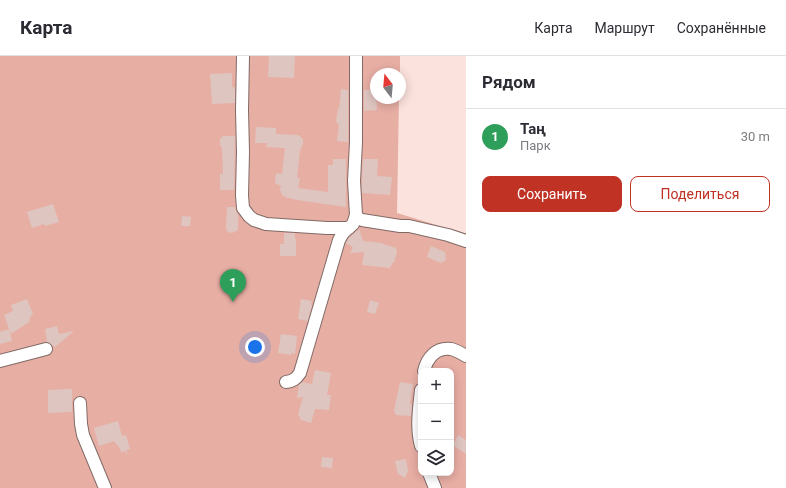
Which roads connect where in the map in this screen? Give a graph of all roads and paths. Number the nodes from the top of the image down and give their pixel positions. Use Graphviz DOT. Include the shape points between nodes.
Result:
graph roads {
  1 [pos="243,56"];
  2 [pos="356,56"];
  3 [pos="356,215"];
  4 [pos="349,228"];
  5 [pos="466,241"];
  6 [pos="46,349"];
  7 [pos="466,356"];
  8 [pos="0,361"];
  9 [pos="425,368"];
  10 [pos="286,382"];
  11 [pos="80,403"];
  12 [pos="419,404"];
  13 [pos="420,440"];
  14 [pos="430,476"];
  15 [pos="436,487"];
  16 [pos="106,488"];
  1 -- 4 [label="street" via="243,208 254,220 266,224"];
  2 -- 3 [label="street"];
  3 -- 4 [label="street"];
  3 -- 5 [label="street" via="362,220 409,226"];
  4 -- 10 [label="street" via="339,240 300,372 297,378"];
  6 -- 8 [label="street"];
  7 -- 9 [label="street" via="453,349 439,350 427,360"];
  11 -- 16 [label="street" via="83,435"];
  12 -- 13 [label="street" via="417,422"];
  14 -- 15 [label="street"];
}
